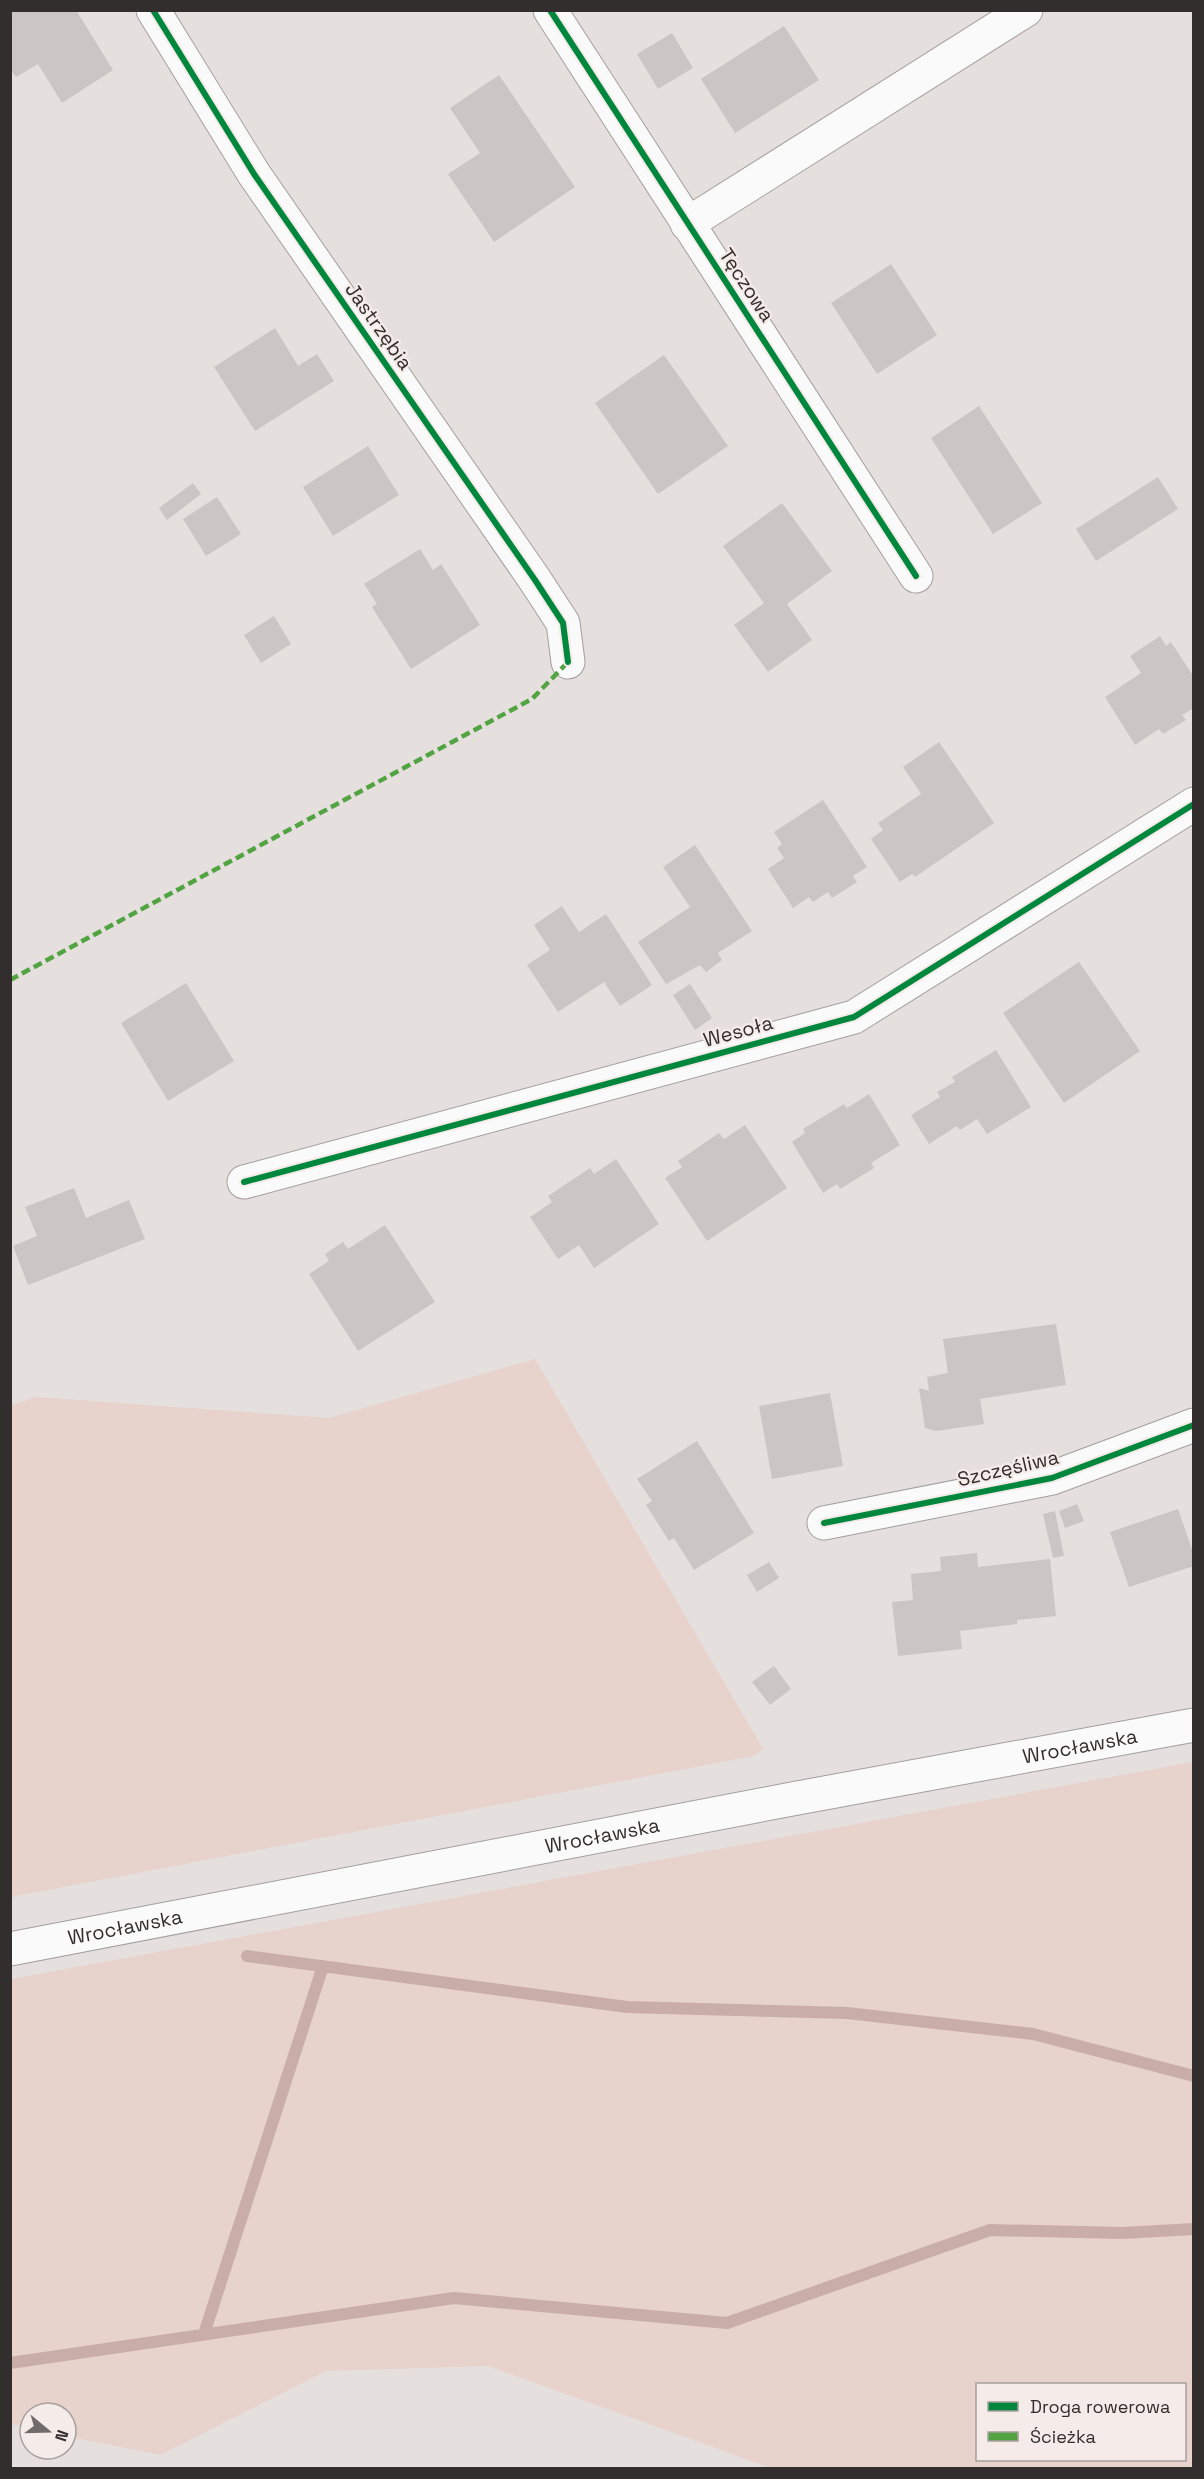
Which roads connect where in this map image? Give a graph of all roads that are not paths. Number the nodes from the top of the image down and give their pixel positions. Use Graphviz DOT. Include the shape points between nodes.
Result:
graph roads {
  1 [pos="153,10"];
  2 [pos="550,10"];
  3 [pos="1026,10"];
  4 [pos="687,224"];
  5 [pos="916,576"];
  6 [pos="568,662"];
  7 [pos="1194,804"];
  8 [pos="244,1182"];
  9 [pos="1194,1425"];
  10 [pos="824,1523"];
  11 [pos="1194,1725"];
  12 [pos="10,1949"];
  1 -- 6 [label="street, Jastrzębia" via="254,174 563,623"];
  2 -- 4 [label="street, Tęczowa"];
  3 -- 4 [label="street"];
  4 -- 5 [label="street, Tęczowa"];
  7 -- 8 [label="street, Wesoła" via="854,1017"];
  9 -- 10 [label="street, Szczęśliwa" via="1052,1478"];
  11 -- 12 [label="street, Wrocławska"];
}
